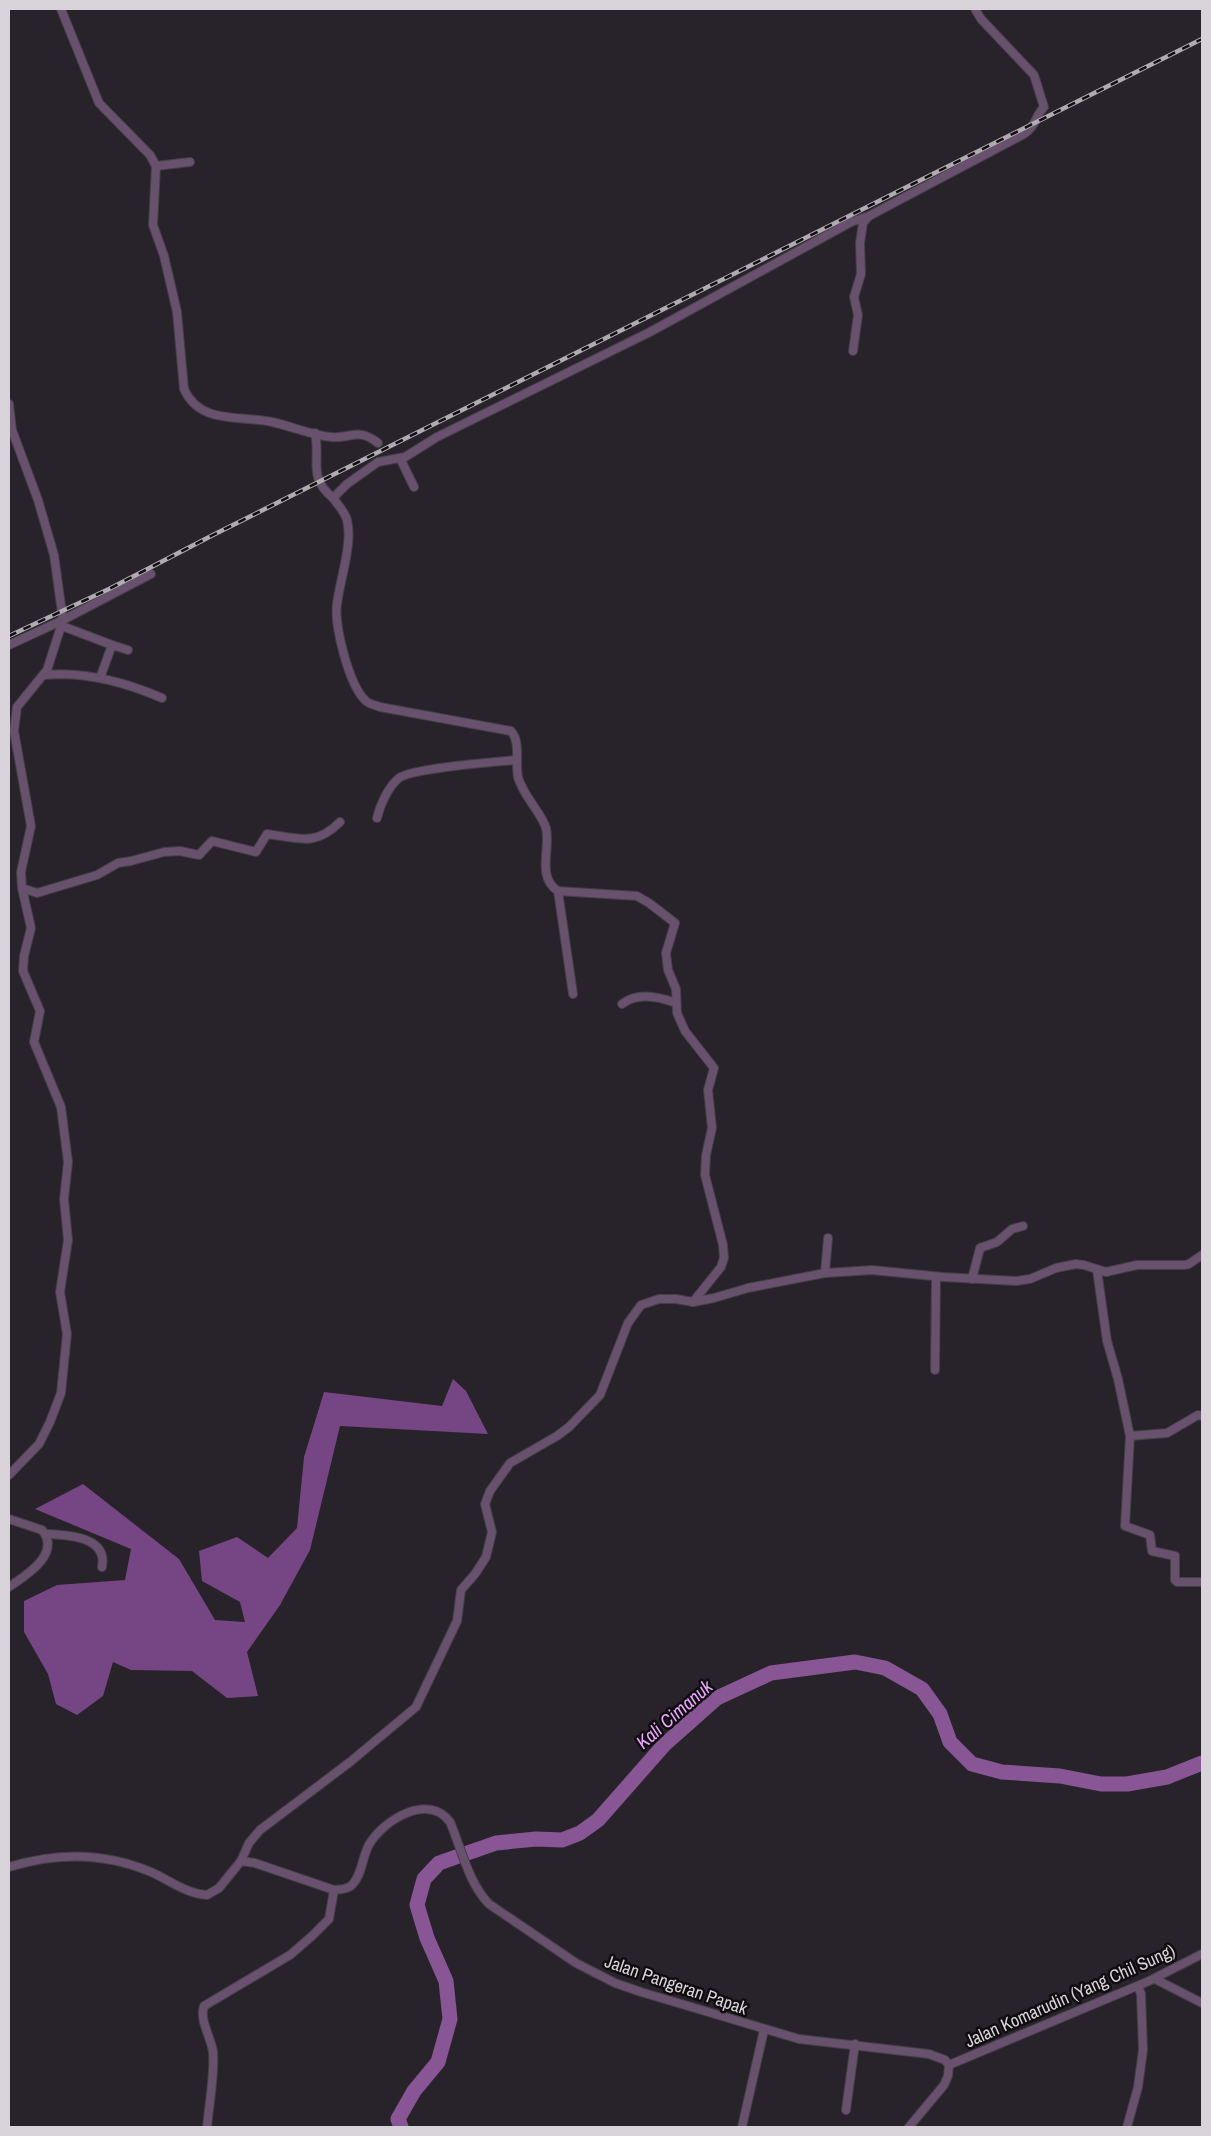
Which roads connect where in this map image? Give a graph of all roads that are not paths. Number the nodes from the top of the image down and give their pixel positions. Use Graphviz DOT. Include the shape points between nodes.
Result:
graph roads {
  1 [pos="61,9"];
  2 [pos="975,9"];
  3 [pos="190,162"];
  4 [pos="156,166"];
  5 [pos="869,216"];
  6 [pos="853,351"];
  7 [pos="9,404"];
  8 [pos="315,433"];
  9 [pos="378,443"];
  10 [pos="400,458"];
  11 [pos="414,487"];
  12 [pos="333,498"];
  13 [pos="151,574"];
  14 [pos="62,623"];
  15 [pos="9,644"];
  16 [pos="112,645"];
  17 [pos="128,650"];
  18 [pos="44,676"];
  19 [pos="100,678"];
  20 [pos="162,698"];
  21 [pos="516,760"];
  22 [pos="377,818"];
  23 [pos="340,822"];
  24 [pos="22,888"];
  25 [pos="558,891"];
  26 [pos="573,994"];
  27 [pos="676,1003"];
  28 [pos="622,1004"];
  29 [pos="1023,1226"];
  30 [pos="828,1238"];
  31 [pos="1202,1255"];
  32 [pos="1097,1270"];
  33 [pos="825,1273"];
  34 [pos="936,1276"];
  35 [pos="972,1279"];
  36 [pos="693,1302"];
  37 [pos="935,1370"];
  38 [pos="1202,1416"];
  39 [pos="1130,1436"];
  40 [pos="9,1475"];
  41 [pos="9,1519"];
  42 [pos="45,1534"];
  43 [pos="102,1567"];
  44 [pos="1202,1582"];
  45 [pos="9,1587"];
  46 [pos="241,1861"];
  47 [pos="9,1867"];
  48 [pos="334,1890"];
  49 [pos="1202,1954"];
  50 [pos="1152,1980"];
  51 [pos="1139,1986"];
  52 [pos="1202,2003"];
  53 [pos="767,2031"];
  54 [pos="855,2044"];
  55 [pos="949,2065"];
  56 [pos="846,2110"];
  57 [pos="207,2127"];
  58 [pos="742,2127"];
  59 [pos="909,2127"];
  60 [pos="1127,2127"];
  1 -- 4 [label="street" via="99,103 150,155"];
  2 -- 5 [label="street" via="1034,75 1044,107 1024,134"];
  3 -- 4 [label="street"];
  4 -- 8 [label="street" via="153,225 174,297 180,329 184,389 188,398 206,412 219,416 270,422"];
  5 -- 6 [label="street" via="863,224 860,243 861,274 854,297 858,316"];
  5 -- 10 [label="street" via="851,222 650,332"];
  7 -- 14 [label="street" via="12,430 54,555"];
  8 -- 9 [label="street" via="337,437 362,434"];
  8 -- 12 [label="street" via="317,480"];
  10 -- 11 [label="street"];
  10 -- 12 [label="street" via="378,462"];
  12 -- 21 [label="street" via="348,522 337,624 353,681 361,695 380,707 506,729 514,734"];
  13 -- 14 [label="street"];
  14 -- 15 [label="street"];
  14 -- 16 [label="street"];
  14 -- 18 [label="street"];
  16 -- 17 [label="street"];
  16 -- 19 [label="street"];
  18 -- 19 [label="street" via="77,674"];
  18 -- 24 [label="street" via="24,696 14,718 31,826 22,861"];
  19 -- 20 [label="street"];
  21 -- 22 [label="street" via="421,772 399,778 383,801"];
  21 -- 25 [label="street" via="521,786 545,827 546,872 551,886"];
  23 -- 24 [label="street" via="328,833 314,839 267,834 256,852 212,842 199,855 164,852 118,862 97,875 41,892"];
  24 -- 40 [label="street" via="31,928 23,971 40,1011 34,1042 61,1107 68,1162 64,1199 68,1240 60,1292 67,1334 61,1392 50,1422 39,1444"];
  25 -- 26 [label="street"];
  25 -- 27 [label="street" via="637,896 673,920 675,927 667,945 666,959 676,989"];
  27 -- 28 [label="street" via="646,996"];
  27 -- 36 [label="street" via="685,1030 714,1068 708,1090 712,1128 705,1175 724,1258 721,1267"];
  29 -- 35 [label="street" via="980,1248"];
  30 -- 33 [label="street"];
  31 -- 32 [label="street" via="1185,1265 1138,1265 1106,1272"];
  32 -- 35 [label="street" via="1076,1264 1025,1280"];
  32 -- 39 [label="street" via="1107,1341"];
  33 -- 34 [label="street" via="872,1270"];
  33 -- 36 [label="street"];
  34 -- 35 [label="street"];
  34 -- 37 [label="street"];
  36 -- 46 [label="street" via="659,1299 641,1305 628,1323 600,1395 569,1427 504,1470 485,1504 492,1532 486,1557 461,1590 457,1621 416,1707 260,1830 249,1843"];
  38 -- 39 [label="street" via="1162,1434"];
  39 -- 44 [label="street" via="1125,1526 1150,1535 1152,1550 1175,1556 1177,1582"];
  41 -- 42 [label="street" via="36,1527"];
  42 -- 43 [label="street" via="64,1535 98,1546 104,1558"];
  42 -- 45 [label="street" via="43,1560"];
  46 -- 47 [label="street" via="219,1888 208,1895 187,1890 124,1862 84,1855 37,1859"];
  46 -- 48 [label="street"];
  48 -- 53 [label="street, Jalan Pangeran Papak" via="352,1885 370,1842 389,1823 410,1812 440,1811 450,1822 478,1893 489,1904 576,1963 615,1983"];
  48 -- 57 [label="street" via="329,1919 312,1936 290,1955 204,2006 202,2015 213,2053"];
  49 -- 50 [label="street, Jalan Komarudin (Yang Chil Sung)"];
  50 -- 51 [label="street, Jalan Komarudin (Yang Chil Sung)"];
  50 -- 52 [label="street"];
  51 -- 55 [label="street, Jalan Komarudin (Yang Chil Sung)"];
  51 -- 60 [label="street" via="1143,2050 1138,2087"];
  53 -- 54 [label="street, Jalan Pangeran Papak" via="799,2039"];
  53 -- 58 [label="street"];
  54 -- 55 [label="street, Jalan Pangeran Papak" via="936,2055"];
  54 -- 56 [label="street"];
  55 -- 59 [label="street" via="944,2085"];
}
